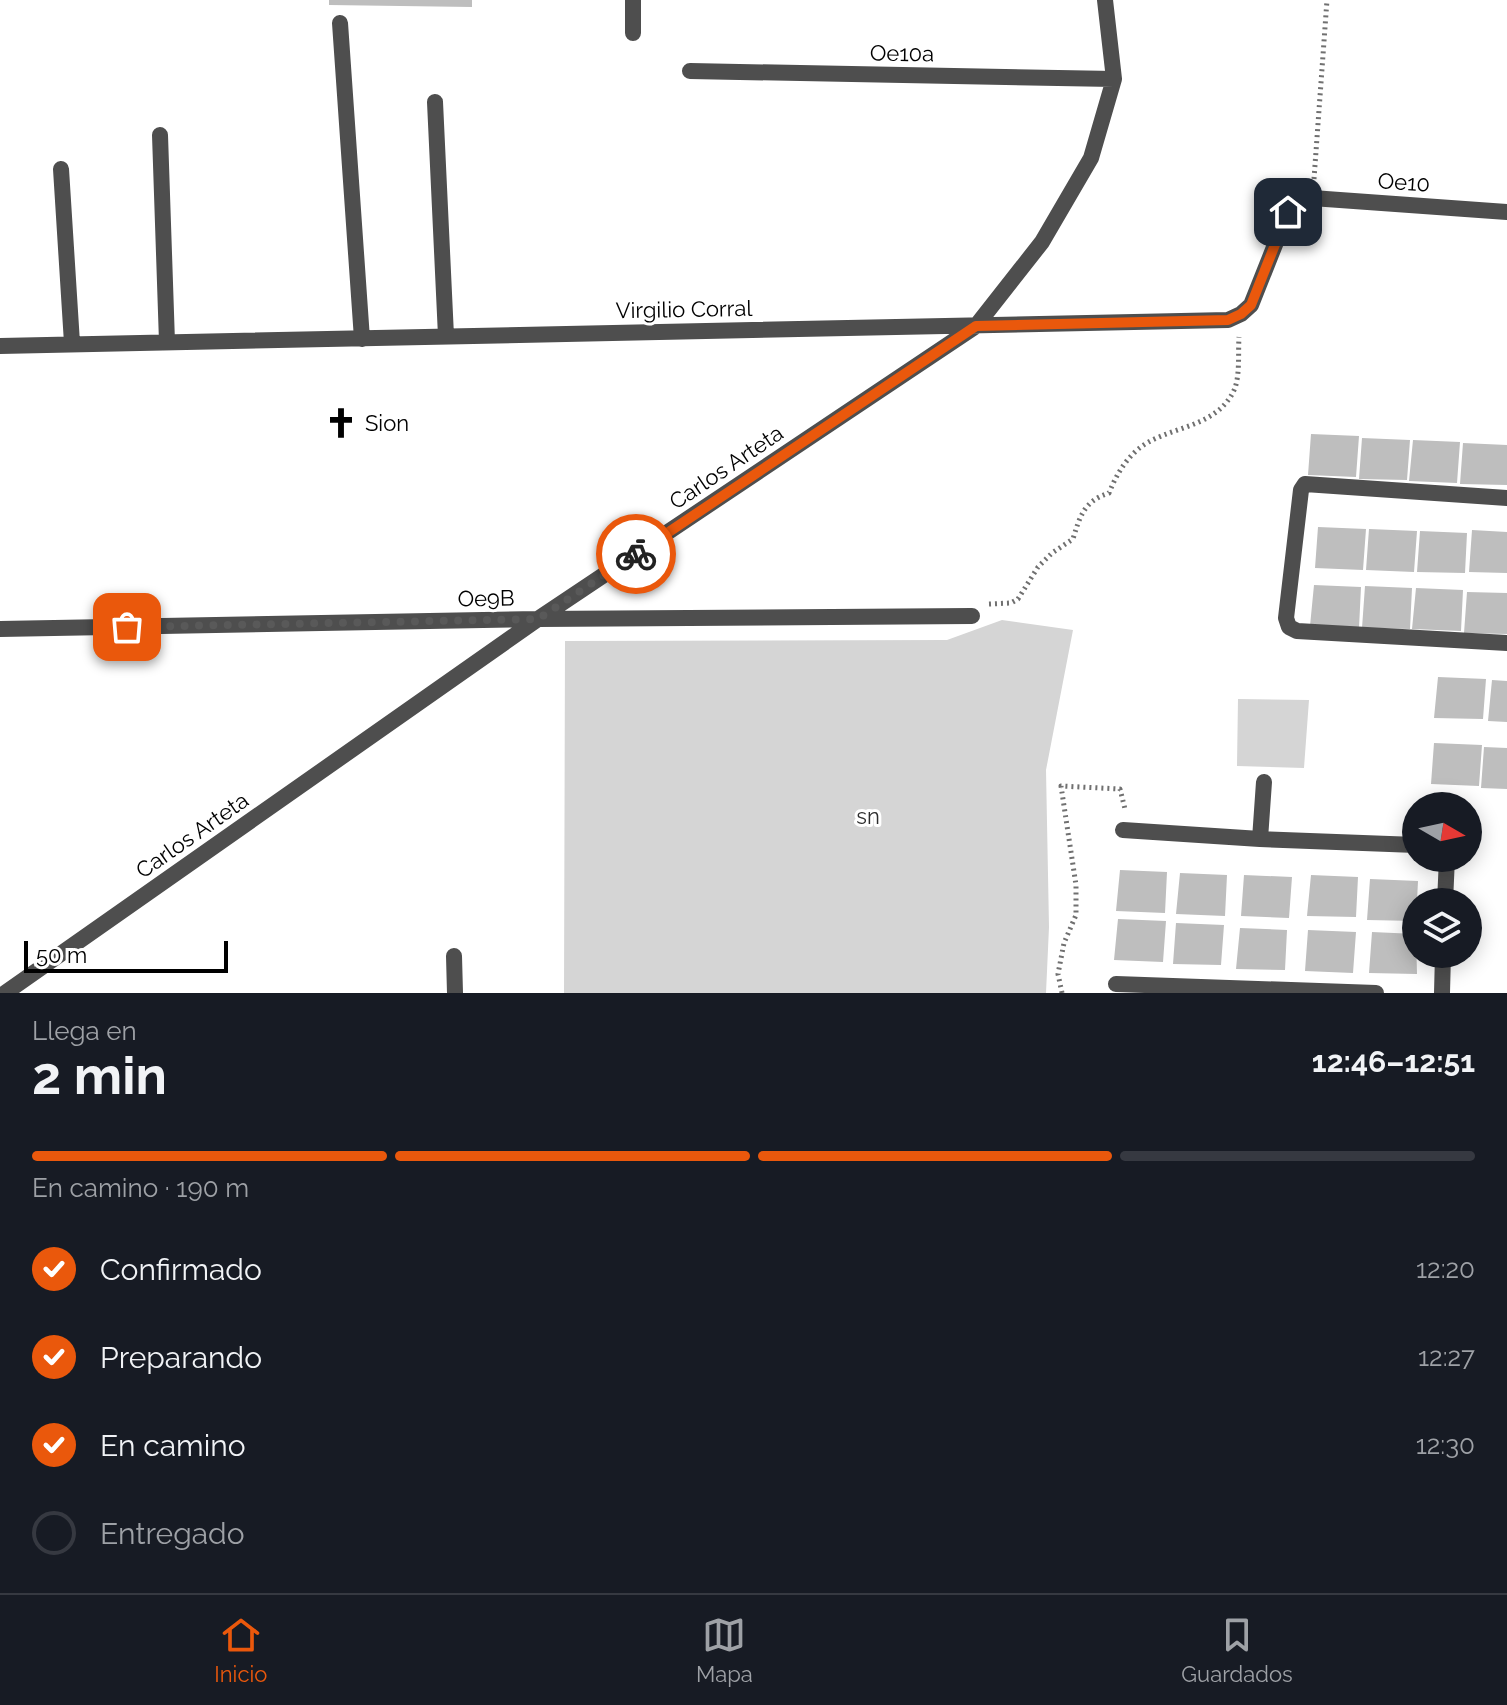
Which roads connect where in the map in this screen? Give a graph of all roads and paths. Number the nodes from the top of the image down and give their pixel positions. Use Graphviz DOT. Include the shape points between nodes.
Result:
graph roads {
  1 [pos="633,0"];
  2 [pos="1105,0"];
  3 [pos="1327,0"];
  4 [pos="340,23"];
  5 [pos="633,33"];
  6 [pos="690,71"];
  7 [pos="1114,79"];
  8 [pos="435,102"];
  9 [pos="160,135"];
  10 [pos="61,169"];
  11 [pos="1305,201"];
  12 [pos="1507,212"];
  13 [pos="1241,314"];
  14 [pos="976,326"];
  15 [pos="446,336"];
  16 [pos="362,339"];
  17 [pos="167,342"];
  18 [pos="72,343"];
  19 [pos="0,346"];
  20 [pos="1507,498"];
  21 [pos="972,616"];
  22 [pos="538,619"];
  23 [pos="0,629"];
  24 [pos="1507,643"];
  25 [pos="1264,782"];
  26 [pos="1120,789"];
  27 [pos="1123,830"];
  28 [pos="1260,839"];
  29 [pos="1402,844"];
  30 [pos="454,956"];
  31 [pos="1443,968"];
  32 [pos="1116,984"];
  33 [pos="1204,990"];
  34 [pos="5,993"];
  35 [pos="455,993"];
  36 [pos="1062,993"];
  37 [pos="1376,993"];
  38 [pos="1442,993"];
  1 -- 5 [label="street"];
  2 -- 7 [label="street, Carlos Arteta"];
  3 -- 11 [label="path"];
  4 -- 16 [label="street"];
  6 -- 7 [label="street, Oe10a"];
  7 -- 14 [label="street, Carlos Arteta" via="1091,158 1042,242"];
  8 -- 15 [label="street"];
  9 -- 17 [label="street"];
  10 -- 18 [label="street"];
  11 -- 12 [label="street, Oe10"];
  11 -- 13 [label="street" via="1288,212 1251,305"];
  13 -- 14 [label="street, Virgilio Corral" via="1228,320"];
  13 -- 21 [label="path" via="1237,380 1226,401 1209,417 1137,449 1109,493 1080,513 1073,539 1038,567 1018,599 988,604"];
  14 -- 15 [label="street, Virgilio Corral"];
  14 -- 22 [label="street, Carlos Arteta"];
  15 -- 16 [label="street, Virgilio Corral"];
  16 -- 17 [label="street, Virgilio Corral"];
  17 -- 18 [label="street, Virgilio Corral"];
  18 -- 19 [label="street, Virgilio Corral"];
  20 -- 24 [label="street" via="1305,484 1286,618 1297,631"];
  21 -- 22 [label="street, Oe9B"];
  22 -- 23 [label="street, Oe9B"];
  22 -- 34 [label="street, Carlos Arteta"];
  25 -- 28 [label="street"];
  26 -- 36 [label="path" via="1061,786 1076,885 1076,915 1058,974"];
  27 -- 28 [label="street"];
  28 -- 29 [label="street"];
  30 -- 35 [label="street"];
  31 -- 38 [label="street"];
  32 -- 33 [label="street"];
  33 -- 37 [label="street"];
}
